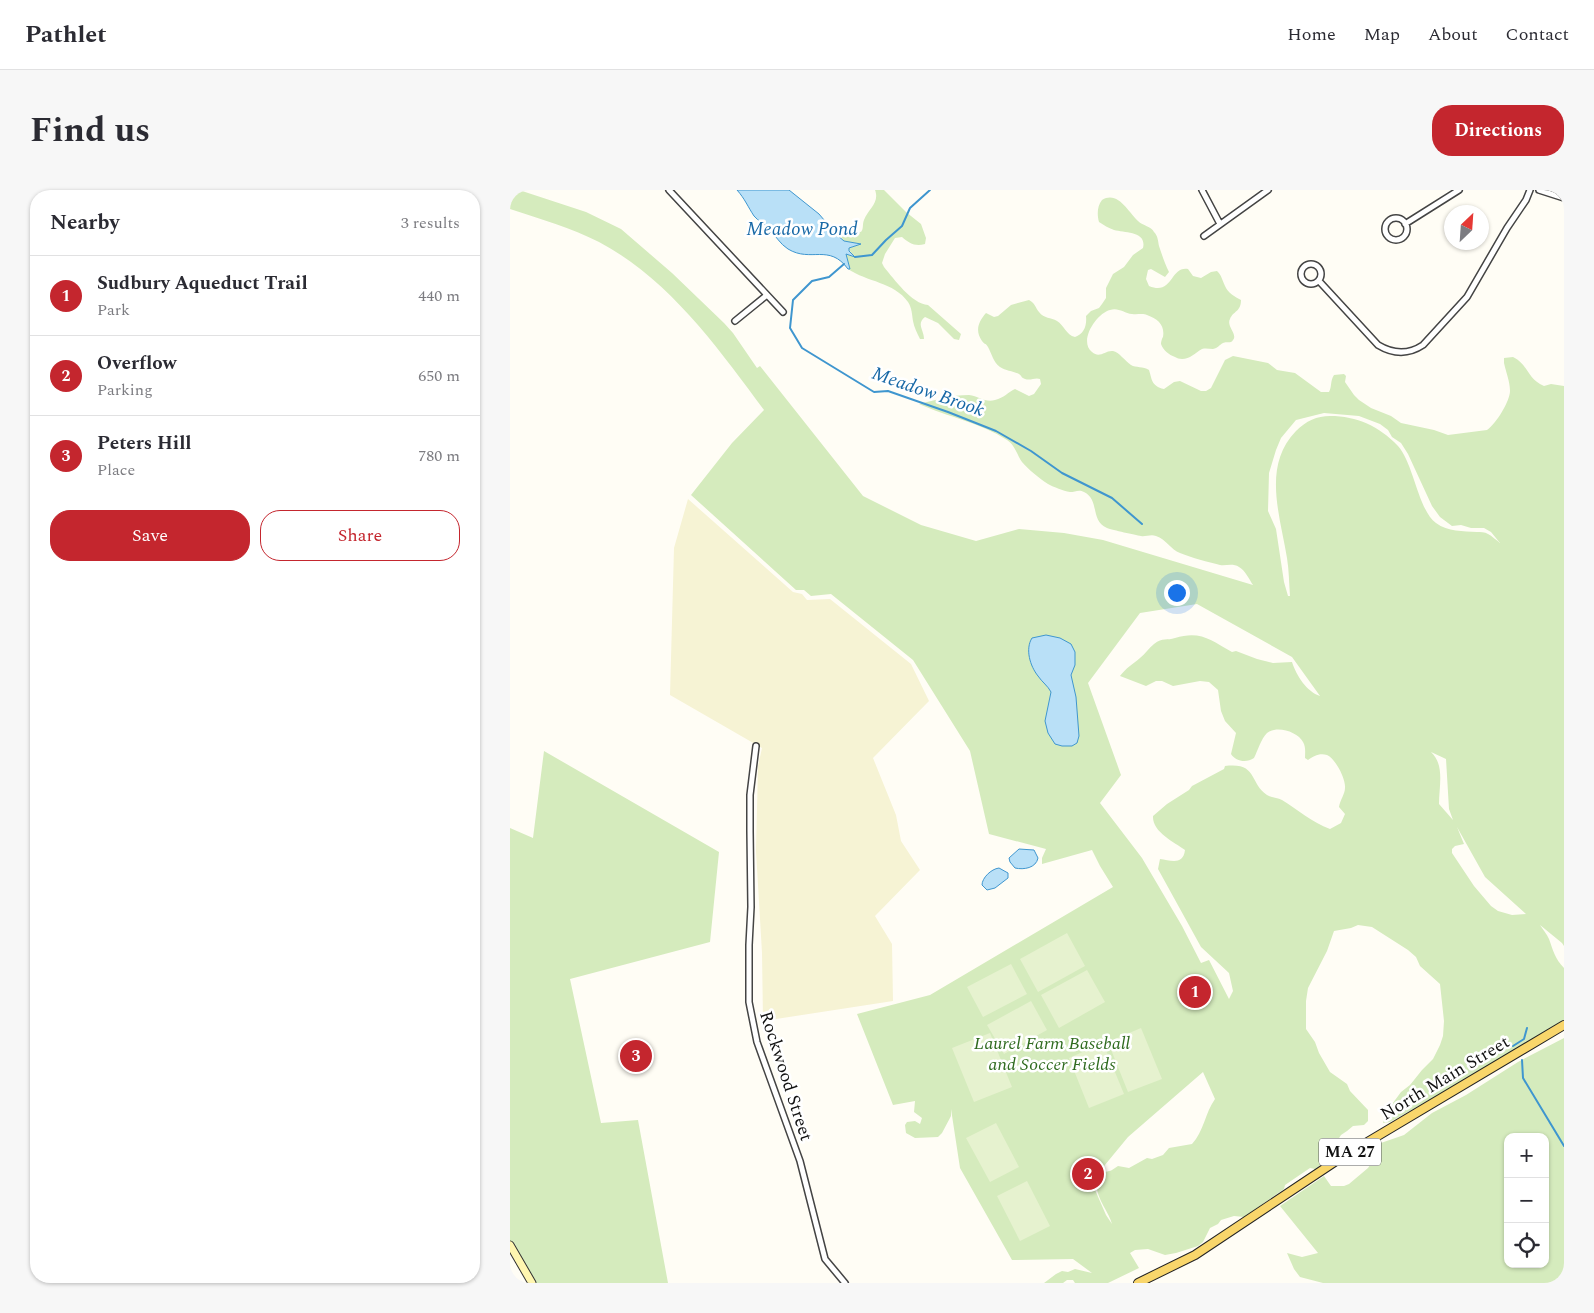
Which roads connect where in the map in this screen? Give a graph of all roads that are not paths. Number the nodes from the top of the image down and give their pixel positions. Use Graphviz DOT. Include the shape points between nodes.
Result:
graph roads {
  1 [pos="669,190"];
  2 [pos="1202,190"];
  3 [pos="1268,190"];
  4 [pos="1459,190"];
  5 [pos="1530,190"];
  6 [pos="1539,190"];
  7 [pos="1564,198"];
  8 [pos="1220,224"];
  9 [pos="1405,224"];
  10 [pos="1204,236"];
  11 [pos="1319,281"];
  12 [pos="768,294"];
  13 [pos="784,312"];
  14 [pos="735,321"];
  15 [pos="756,746"];
  16 [pos="1564,1025"];
  17 [pos="510,1245"];
  18 [pos="532,1283"];
  19 [pos="845,1283"];
  20 [pos="1138,1283"];
  1 -- 12 [label="street"];
  2 -- 8 [label="street"];
  3 -- 8 [label="street"];
  4 -- 9 [label="street"];
  5 -- 11 [label="street" via="1467,297 1416,350 1397,352 1378,345"];
  6 -- 7 [label="street"];
  8 -- 10 [label="street"];
  9 -- 9 [label="street" via="1399,219 1391,220 1386,225 1386,234 1392,240 1401,239 1406,234"];
  11 -- 11 [label="street" via="1322,275 1319,266 1304,266 1301,273 1304,282"];
  12 -- 13 [label="street"];
  12 -- 14 [label="street"];
  15 -- 19 [label="street, Rockwood Street" via="750,795 749,1002 757,1042 800,1161 825,1259"];
  16 -- 20 [label="main road, North Main Street / MA 27" via="1339,1159 1194,1255"];
  17 -- 18 [label="main road"];
}
